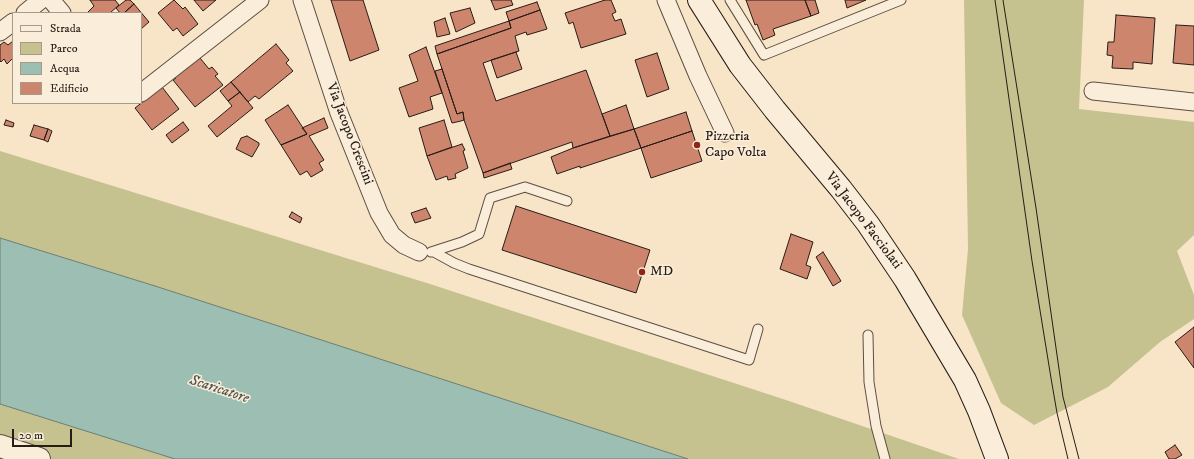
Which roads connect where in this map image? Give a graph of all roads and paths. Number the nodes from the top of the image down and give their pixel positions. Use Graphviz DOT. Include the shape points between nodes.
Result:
graph roads {
  1 [pos="42,0"];
  2 [pos="52,0"];
  3 [pos="260,0"];
  4 [pos="302,0"];
  5 [pos="666,0"];
  6 [pos="699,0"];
  7 [pos="730,0"];
  8 [pos="901,0"];
  9 [pos="26,12"];
  10 [pos="61,12"];
  11 [pos="12,23"];
  12 [pos="0,32"];
  13 [pos="1093,91"];
  14 [pos="142,92"];
  15 [pos="1194,102"];
  16 [pos="725,133"];
  17 [pos="567,201"];
  18 [pos="427,252"];
  19 [pos="758,329"];
  20 [pos="868,335"];
  21 [pos="0,446"];
  22 [pos="40,459"];
  23 [pos="885,459"];
  24 [pos="997,459"];
  1 -- 9 [label="street"];
  2 -- 10 [label="street"];
  3 -- 14 [label="street"];
  4 -- 18 [label="street, Via Jacopo Crescini" via="339,113 378,212 392,235 404,245"];
  5 -- 16 [label="street"];
  6 -- 24 [label="main road, Via Jacopo Facciolati" via="740,65 863,218 906,279 965,380 980,411"];
  7 -- 8 [label="lane" via="764,54"];
  11 -- 12 [label="street"];
  13 -- 15 [label="street"];
  17 -- 18 [label="lane" via="524,187 490,198 479,234"];
  18 -- 19 [label="lane" via="469,269 749,360"];
  20 -- 23 [label="lane" via="869,382 876,426"];
  21 -- 22 [label="main road"];
}
